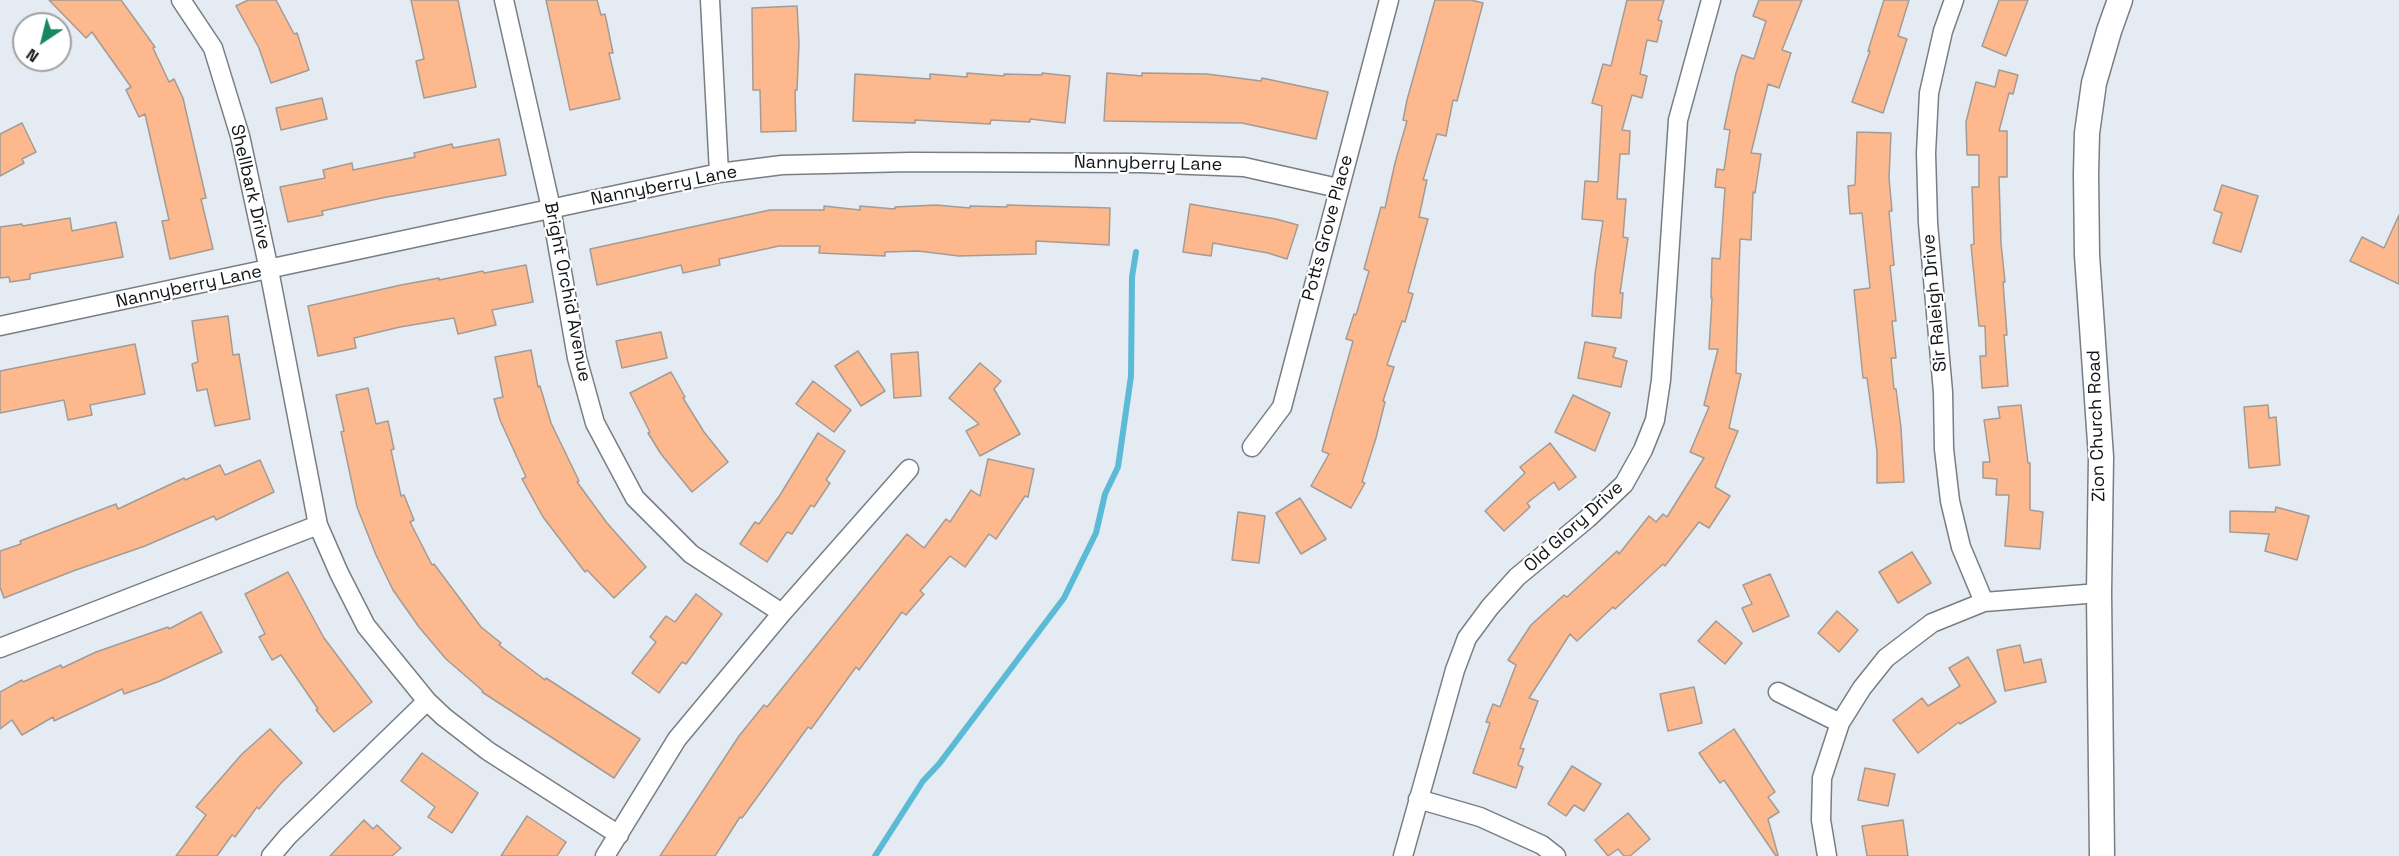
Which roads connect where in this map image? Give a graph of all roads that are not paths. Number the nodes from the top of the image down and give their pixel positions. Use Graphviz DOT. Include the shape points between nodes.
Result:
graph roads {
  1 [pos="181,0"];
  2 [pos="504,0"];
  3 [pos="710,0"];
  4 [pos="1389,0"];
  5 [pos="1711,0"];
  6 [pos="1954,0"];
  7 [pos="2120,0"];
  8 [pos="719,172"];
  9 [pos="1338,189"];
  10 [pos="550,208"];
  11 [pos="269,270"];
  12 [pos="0,326"];
  13 [pos="1252,447"];
  14 [pos="909,469"];
  15 [pos="318,525"];
  16 [pos="2099,593"];
  17 [pos="1984,602"];
  18 [pos="782,613"];
  19 [pos="0,648"];
  20 [pos="1778,692"];
  21 [pos="427,702"];
  22 [pos="1840,723"];
  23 [pos="1418,799"];
  24 [pos="619,835"];
  25 [pos="271,856"];
  26 [pos="605,856"];
  27 [pos="1403,856"];
  28 [pos="1556,856"];
  29 [pos="1827,856"];
  30 [pos="2102,856"];
  1 -- 11 [label="street, Shellbark Drive" via="213,48 240,136"];
  2 -- 10 [label="street, Bright Orchid Avenue"];
  3 -- 8 [label="street"];
  4 -- 9 [label="street, Potts Grove Place"];
  5 -- 23 [label="street, Old Glory Drive" via="1678,120 1661,380 1654,420 1643,450 1624,484 1517,577 1467,638"];
  6 -- 17 [label="street, Sir Raleigh Drive" via="1929,93 1928,223 1950,501 1961,547"];
  7 -- 16 [label="street, Zion Church Road" via="2094,83 2087,133 2087,255 2101,457"];
  8 -- 9 [label="street, Nannyberry Lane" via="793,165 911,162 1140,163 1244,167"];
  8 -- 10 [label="street, Nannyberry Lane"];
  9 -- 13 [label="street, Potts Grove Place" via="1282,407"];
  10 -- 11 [label="street, Nannyberry Lane"];
  10 -- 18 [label="street, Bright Orchid Avenue" via="577,358 596,423 635,498 691,554"];
  11 -- 12 [label="street, Nannyberry Lane"];
  11 -- 15 [label="street, Shellbark Drive"];
  14 -- 18 [label="street"];
  15 -- 19 [label="street"];
  15 -- 21 [label="street, Shellbark Drive" via="366,626"];
  16 -- 17 [label="street"];
  16 -- 30 [label="street, Zion Church Road"];
  17 -- 22 [label="street" via="1932,623 1886,658"];
  18 -- 24 [label="street" via="677,739"];
  20 -- 22 [label="street"];
  21 -- 24 [label="street, Shellbark Drive" via="489,752"];
  21 -- 25 [label="street"];
  22 -- 29 [label="street" via="1822,778 1821,820"];
  23 -- 27 [label="street, Old Glory Drive"];
  23 -- 28 [label="street" via="1480,817 1542,844"];
  24 -- 26 [label="street"];
}
